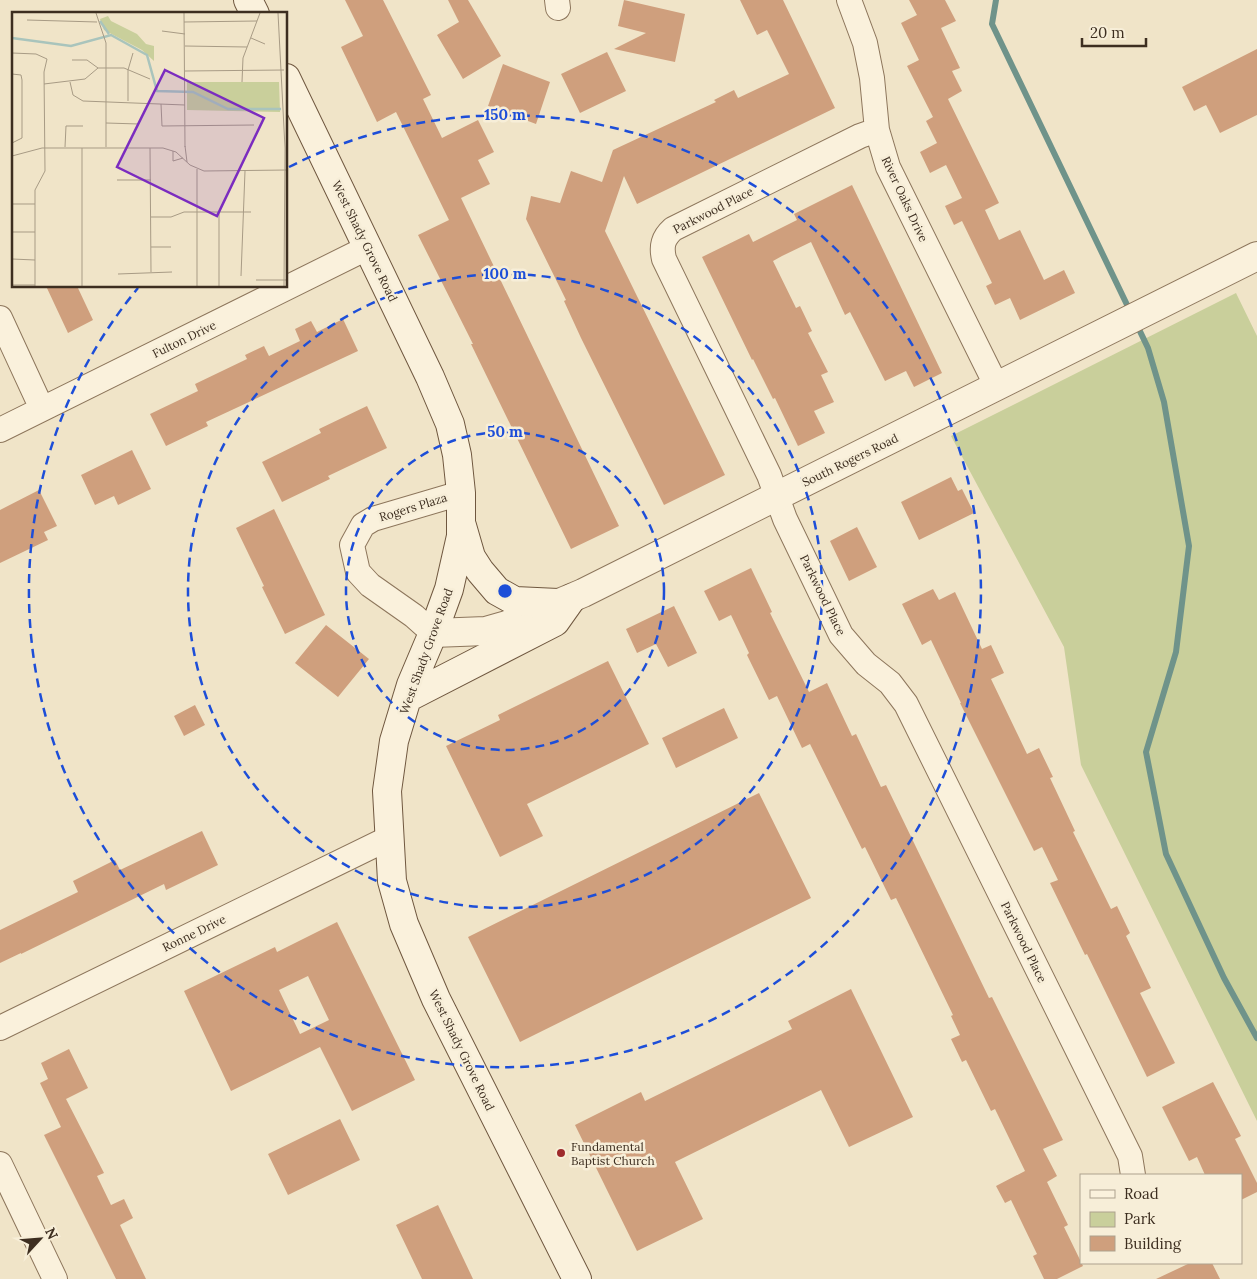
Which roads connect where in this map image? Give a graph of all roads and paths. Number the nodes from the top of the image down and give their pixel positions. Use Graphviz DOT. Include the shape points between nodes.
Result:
graph roads {
  1 [pos="248,0"];
  2 [pos="849,0"];
  3 [pos="254,12"];
  4 [pos="288,82"];
  5 [pos="877,130"];
  6 [pos="369,247"];
  7 [pos="1257,256"];
  8 [pos="288,287"];
  9 [pos="286,288"];
  10 [pos="0,318"];
  11 [pos="996,387"];
  12 [pos="42,409"];
  13 [pos="0,430"];
  14 [pos="461,493"];
  15 [pos="776,496"];
  16 [pos="461,522"];
  17 [pos="565,601"];
  18 [pos="433,633"];
  19 [pos="407,698"];
  20 [pos="389,838"];
  21 [pos="0,1028"];
  22 [pos="0,1164"];
  23 [pos="1133,1174"];
  24 [pos="55,1279"];
  25 [pos="577,1279"];
  1 -- 3 [label="main road"];
  2 -- 5 [label="street, River Oaks Drive" via="865,43"];
  4 -- 6 [label="main road, West Shady Grove Road"];
  5 -- 11 [label="street, River Oaks Drive" via="888,167"];
  5 -- 15 [label="street, Parkwood Place" via="673,229 662,244 664,259 769,475"];
  6 -- 8 [label="street, Fulton Drive"];
  6 -- 14 [label="main road, West Shady Grove Road" via="450,424"];
  7 -- 11 [label="main road, South Rogers Road"];
  9 -- 12 [label="street, Fulton Drive"];
  10 -- 12 [label="street"];
  11 -- 15 [label="main road, South Rogers Road"];
  12 -- 13 [label="street, Fulton Drive"];
  14 -- 16 [label="main road, West Shady Grove Road"];
  14 -- 18 [label="street, Rogers Plaza" via="373,519 363,525 352,545 358,572 370,585"];
  15 -- 17 [label="main road, South Rogers Road"];
  15 -- 23 [label="street, Parkwood Place" via="841,635 866,664 890,683 906,704 1130,1156"];
  16 -- 17 [label="main road" via="471,557 497,591 515,601"];
  16 -- 18 [label="main road, West Shady Grove Road" via="449,589"];
  17 -- 18 [label="main road, South Rogers Road" via="486,631"];
  17 -- 19 [label="main road" via="555,622"];
  18 -- 19 [label="main road, West Shady Grove Road"];
  19 -- 20 [label="main road, West Shady Grove Road" via="394,741 387,791"];
  20 -- 21 [label="street, Ronne Drive"];
  20 -- 25 [label="main road, West Shady Grove Road" via="392,881 410,939 436,999"];
  22 -- 24 [label="street"];
}
